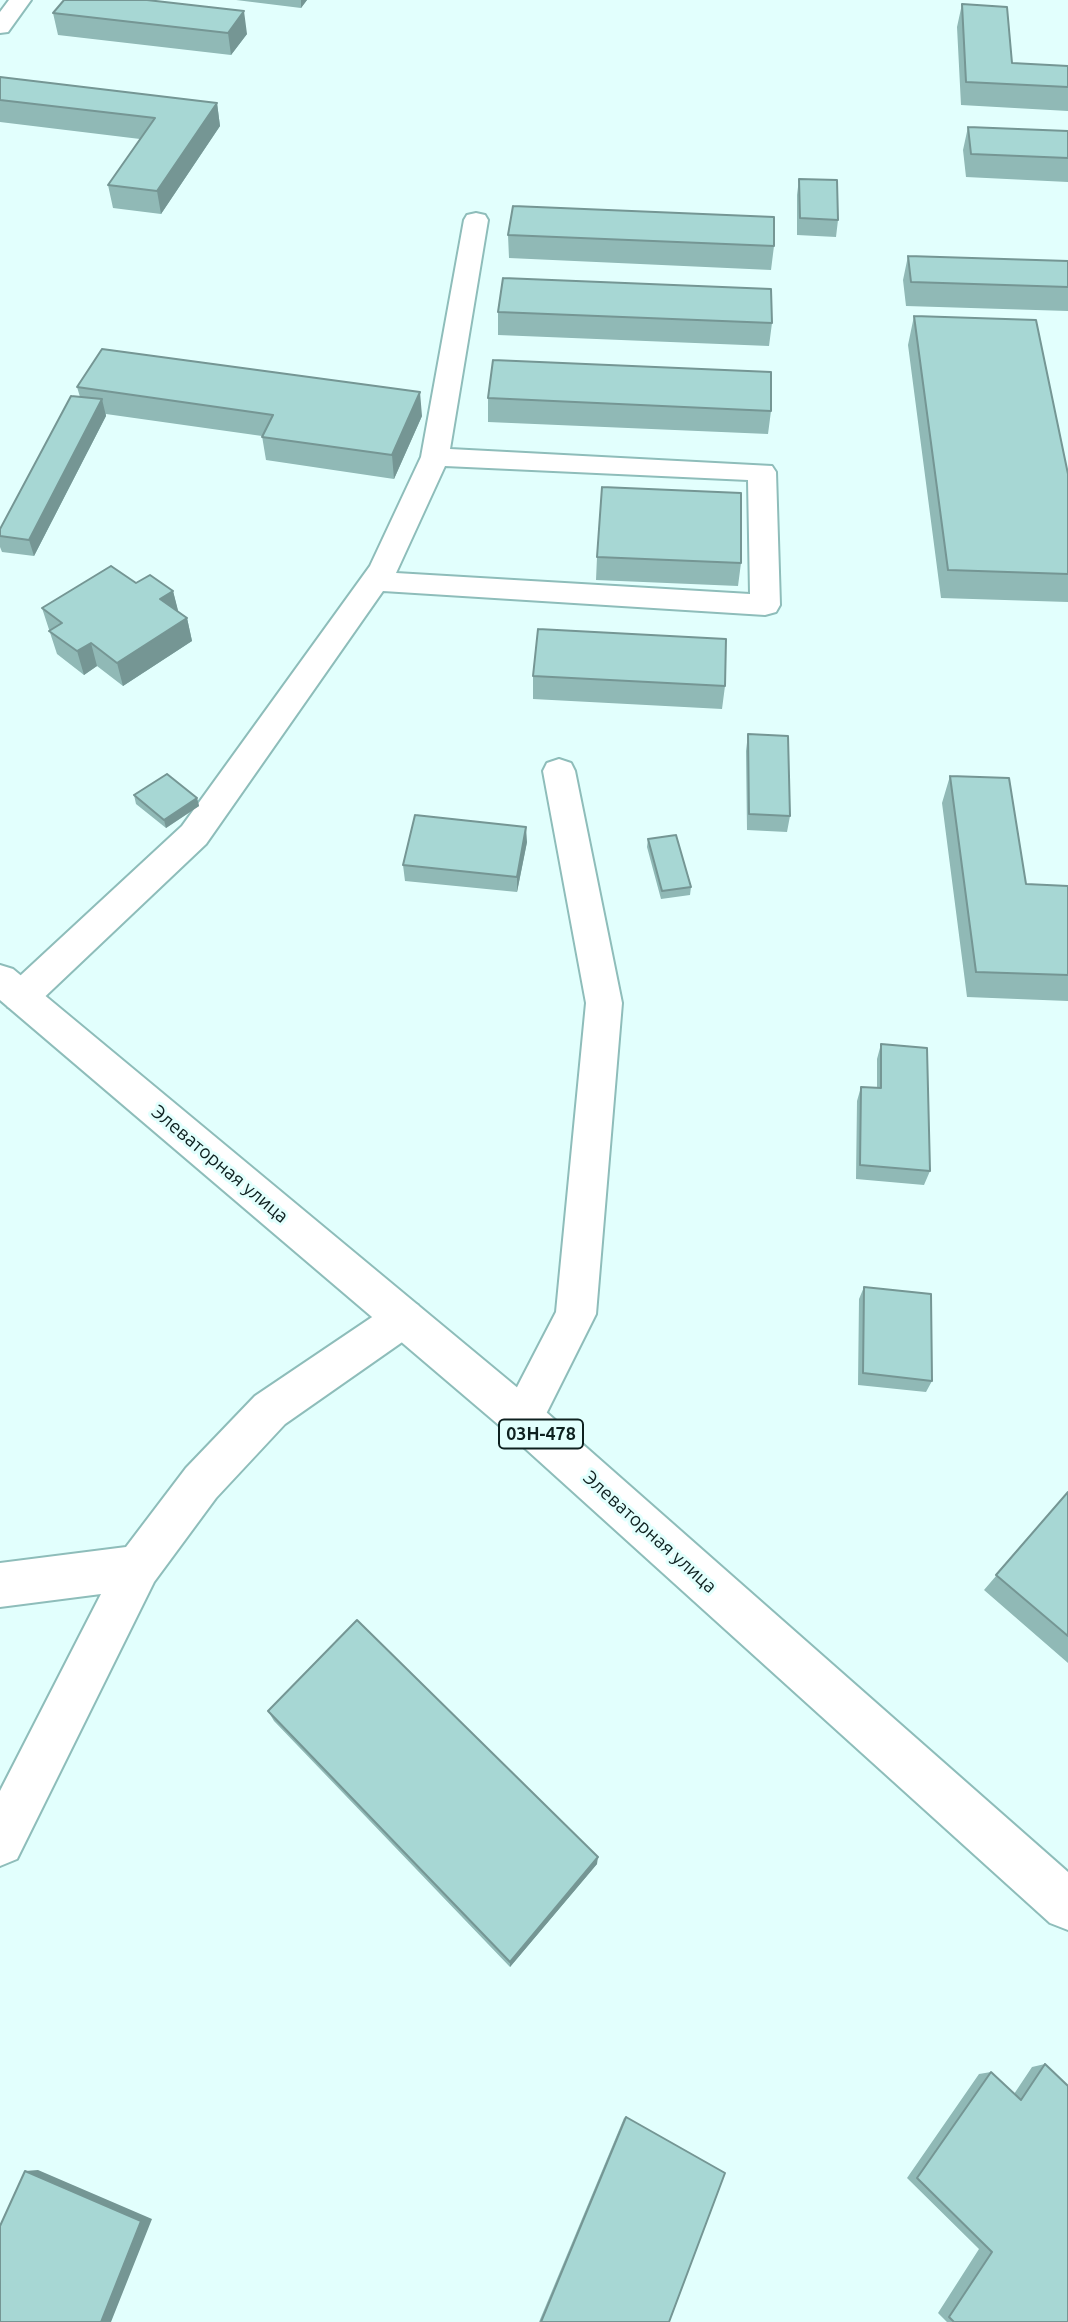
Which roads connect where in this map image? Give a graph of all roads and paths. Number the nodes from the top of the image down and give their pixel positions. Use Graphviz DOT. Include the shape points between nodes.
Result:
graph roads {
  1 [pos="20,0"];
  2 [pos="0,27"];
  3 [pos="476,220"];
  4 [pos="435,457"];
  5 [pos="375,580"];
  6 [pos="559,771"];
  7 [pos="10,988"];
  8 [pos="404,1318"];
  9 [pos="522,1418"];
  10 [pos="138,1567"];
  11 [pos="0,1585"];
  12 [pos="0,1842"];
  13 [pos="1068,1905"];
  1 -- 2 [label="main road"];
  3 -- 4 [label="main road"];
  4 -- 5 [label="main road"];
  4 -- 5 [label="main road" via="762,472 765,605"];
  5 -- 7 [label="main road" via="194,835"];
  6 -- 9 [label="main road" via="604,1003 576,1314"];
  7 -- 8 [label="main road, Элеваторная улица / 03Н-478"];
  8 -- 9 [label="main road, Элеваторная улица / 03Н-478"];
  8 -- 10 [label="main road" via="270,1410 201,1483"];
  9 -- 13 [label="main road, Элеваторная улица / 03Н-478"];
  10 -- 11 [label="main road"];
  10 -- 12 [label="main road"];
}
